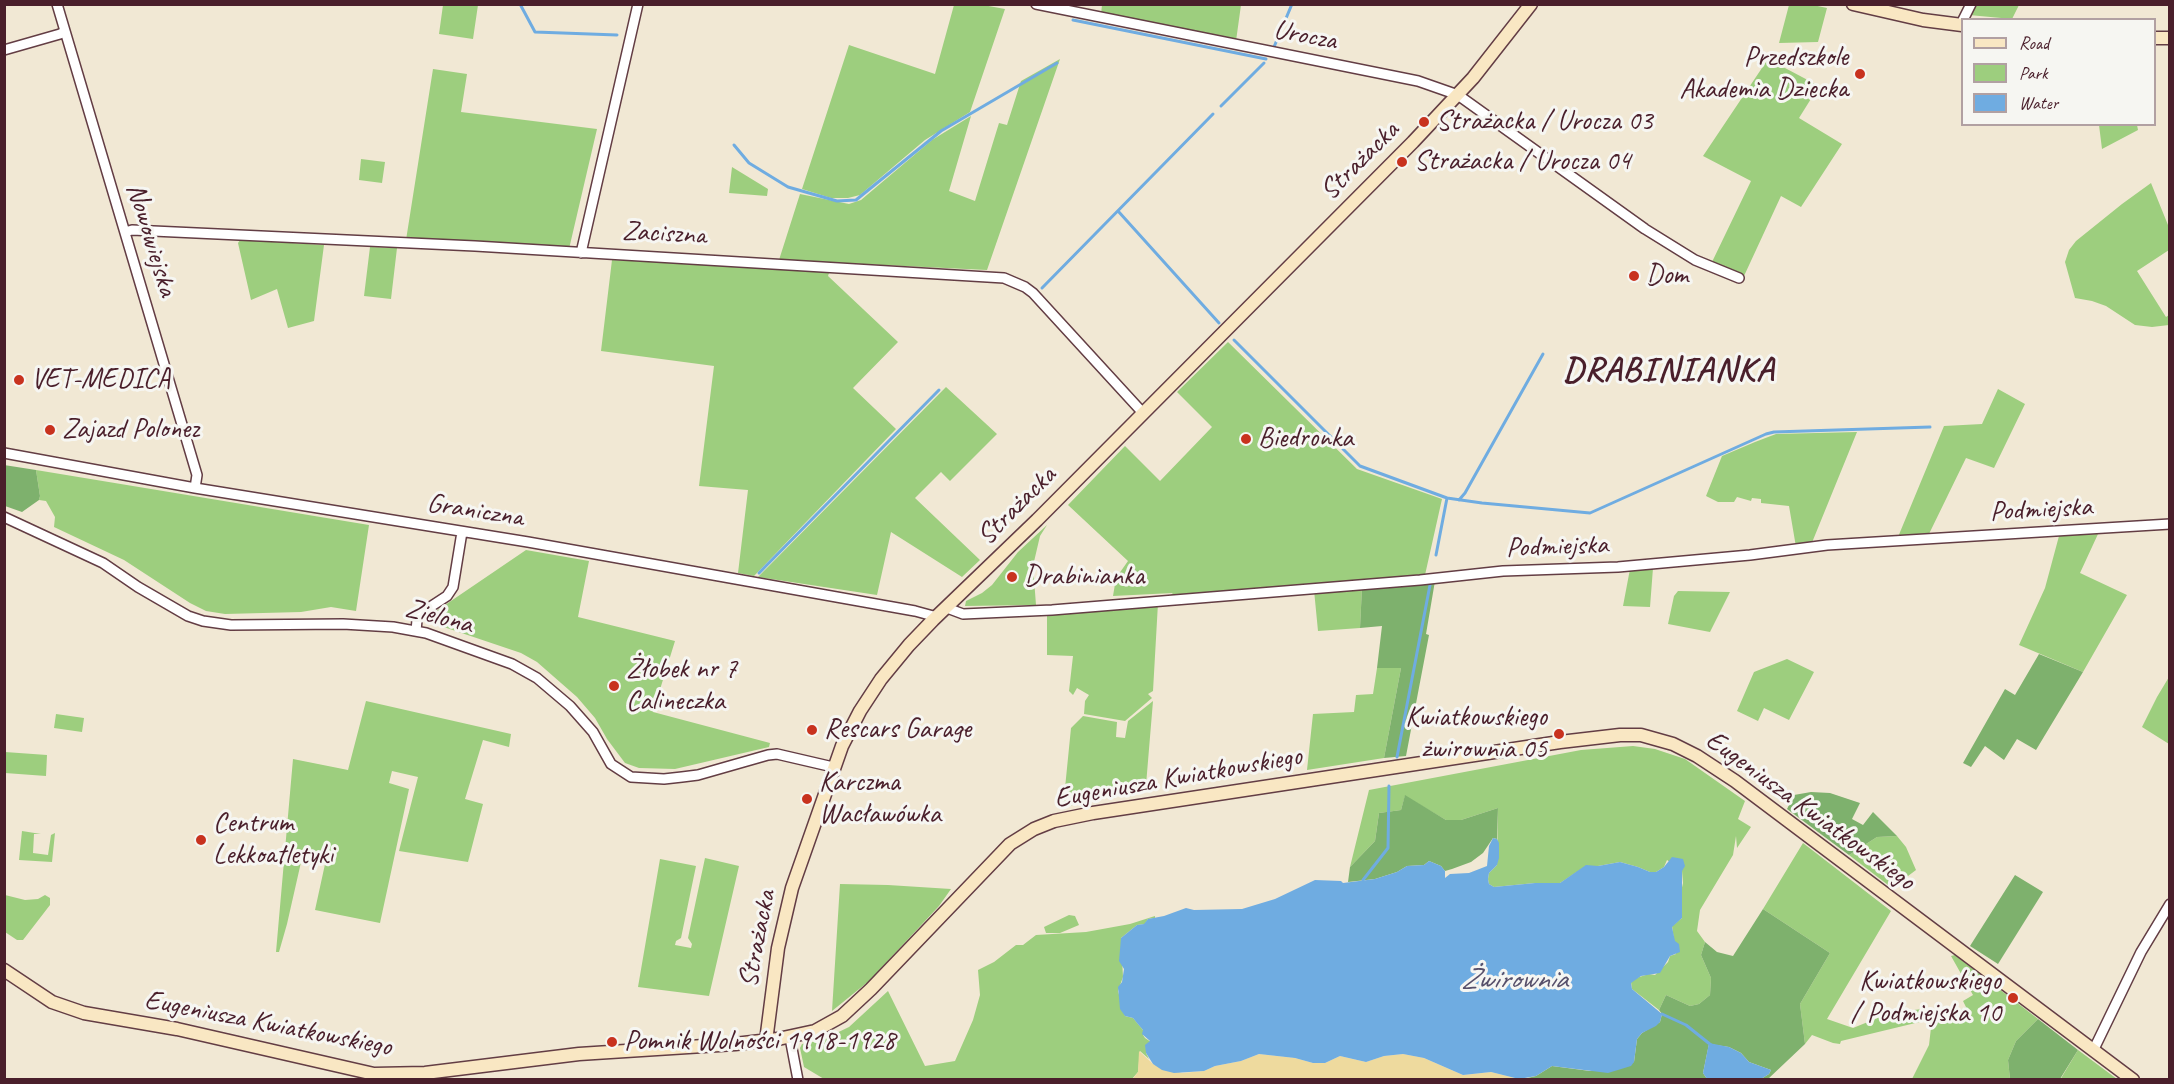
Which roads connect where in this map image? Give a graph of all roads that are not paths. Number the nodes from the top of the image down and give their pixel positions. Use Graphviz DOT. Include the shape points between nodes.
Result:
graph roads {
  1 [pos="57,4"];
  2 [pos="638,4"];
  3 [pos="1036,4"];
  4 [pos="1531,4"];
  5 [pos="1971,4"];
  6 [pos="1860,5"];
  7 [pos="1964,18"];
  8 [pos="1961,22"];
  9 [pos="65,31"];
  10 [pos="4,50"];
  11 [pos="1458,95"];
  12 [pos="125,232"];
  13 [pos="581,253"];
  14 [pos="1739,278"];
  15 [pos="1143,413"];
  16 [pos="4,453"];
  17 [pos="195,488"];
  18 [pos="4,517"];
  19 [pos="2169,524"];
  20 [pos="462,532"];
  21 [pos="947,608"];
  22 [pos="937,617"];
  23 [pos="416,631"];
  24 [pos="833,767"];
  25 [pos="2169,904"];
  26 [pos="4,970"];
  27 [pos="790,1038"];
  28 [pos="766,1041"];
  29 [pos="2094,1049"];
  30 [pos="404,1077"];
  31 [pos="798,1080"];
  32 [pos="2133,1080"];
  1 -- 9 [label="street, Nowowiejska"];
  2 -- 13 [label="street"];
  3 -- 11 [label="street, Urocza" via="1418,81"];
  4 -- 11 [label="street, Strażacka"];
  5 -- 7 [label="street"];
  6 -- 8 [label="street" via="1923,20"];
  9 -- 10 [label="street"];
  9 -- 12 [label="street, Nowowiejska"];
  11 -- 14 [label="street" via="1645,229 1695,261"];
  11 -- 15 [label="street, Strażacka"];
  12 -- 13 [label="street, Zaciszna"];
  12 -- 17 [label="street, Nowowiejska" via="197,475"];
  13 -- 15 [label="street, Zaciszna" via="1004,278 1033,293"];
  15 -- 21 [label="street, Strażacka"];
  16 -- 17 [label="street, Graniczna"];
  17 -- 20 [label="street, Graniczna"];
  18 -- 23 [label="street, Zielona" via="103,563 138,587 202,621 231,625 363,624"];
  19 -- 21 [label="street, Podmiejska" via="1827,545 1626,566 1503,571 1052,610 963,614"];
  20 -- 22 [label="street, Graniczna"];
  20 -- 23 [label="street" via="453,587 447,596 421,614"];
  21 -- 22 [label="street, Strażacka"];
  22 -- 24 [label="street, Strażacka" via="881,678"];
  23 -- 24 [label="street, Zielona" via="512,664 537,678 585,722 611,764 631,777 690,776 777,754"];
  24 -- 28 [label="street, Strażacka" via="784,914"];
  25 -- 29 [label="street"];
  26 -- 30 [label="street, Eugeniusza Kwiatkowskiego" via="52,1002 84,1013 177,1029 360,1072"];
  27 -- 28 [label="street, Eugeniusza Kwiatkowskiego"];
  27 -- 29 [label="street, Eugeniusza Kwiatkowskiego" via="825,1026 851,1008 1010,844 1054,821 1560,742 1641,735 1673,744 1735,781"];
  27 -- 31 [label="street"];
  28 -- 30 [label="street, Eugeniusza Kwiatkowskiego" via="579,1054"];
  29 -- 32 [label="street, Eugeniusza Kwiatkowskiego"];
}
